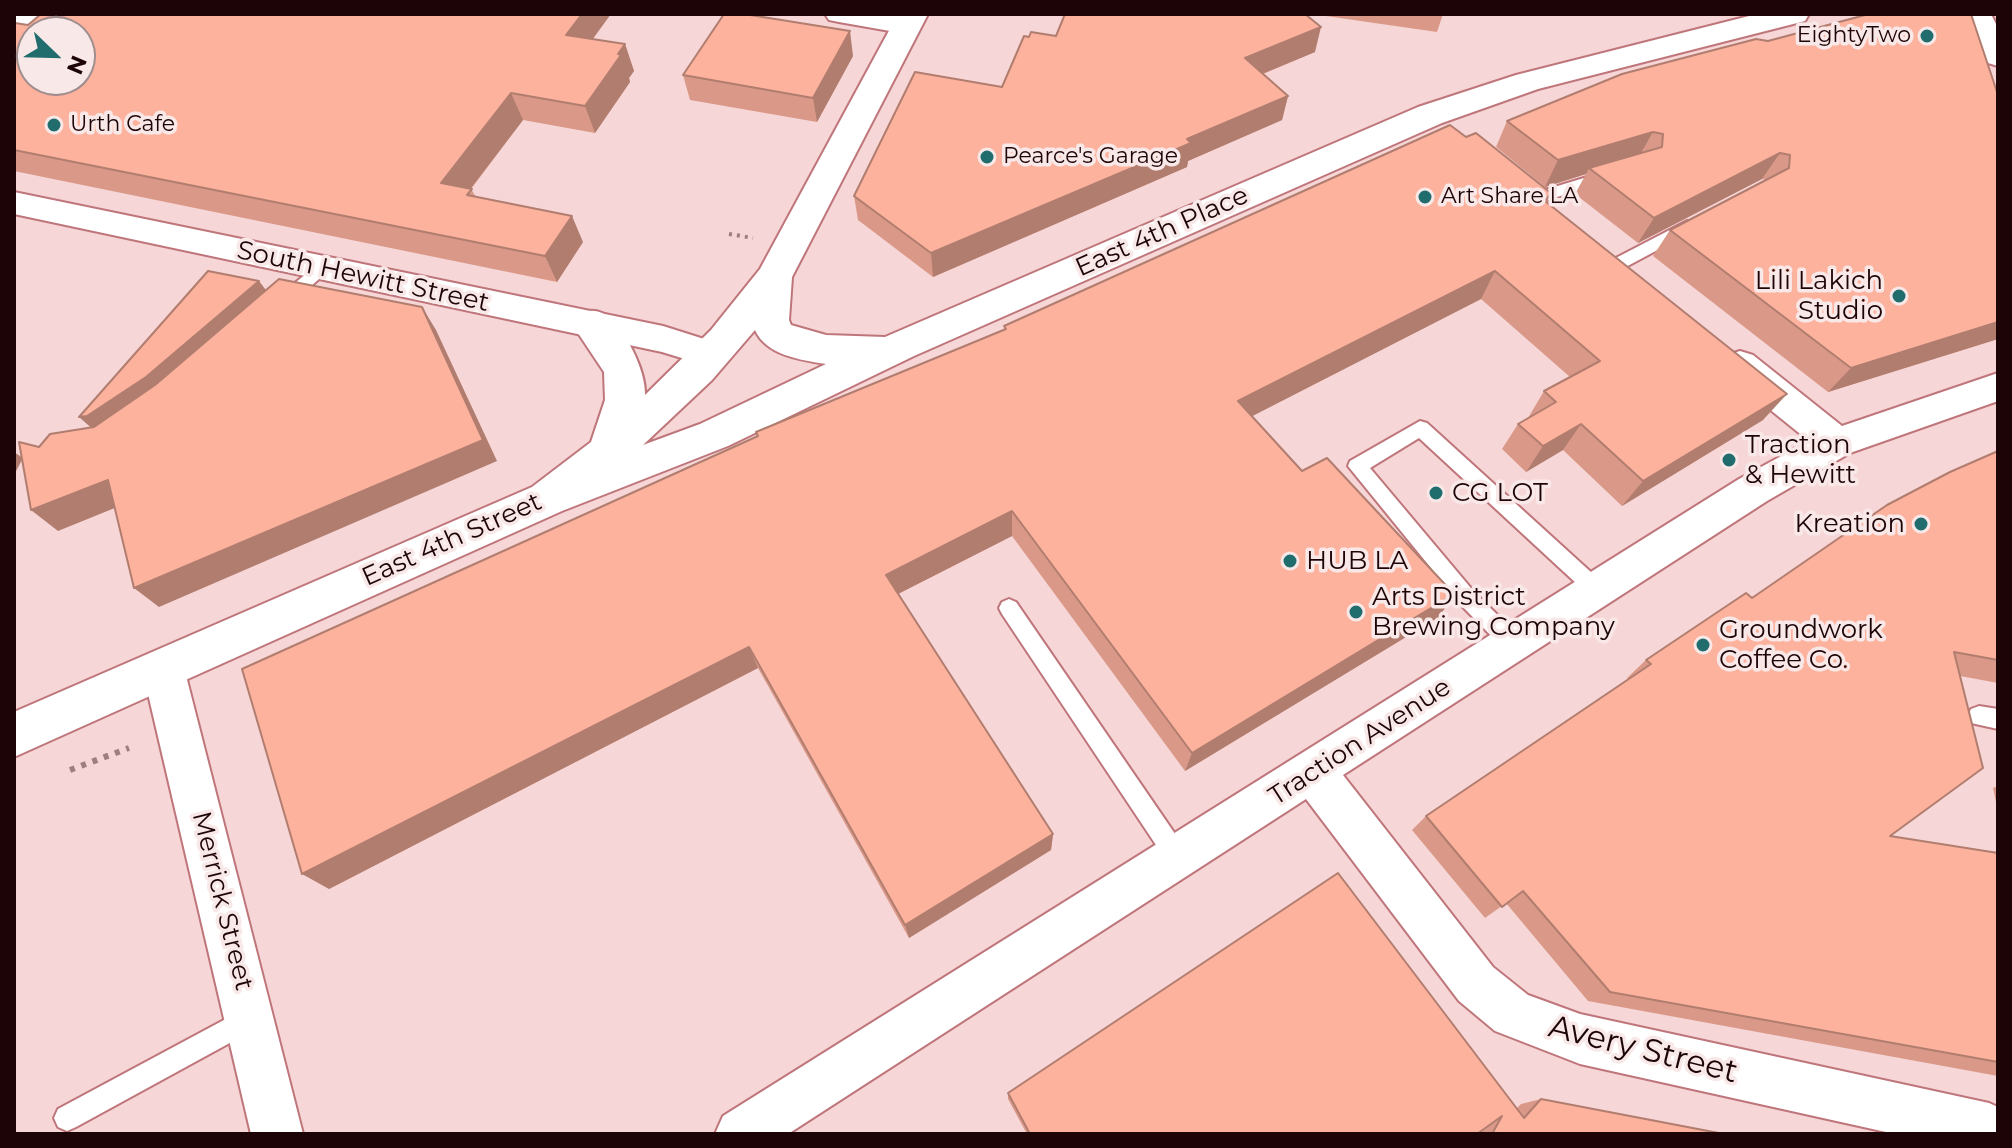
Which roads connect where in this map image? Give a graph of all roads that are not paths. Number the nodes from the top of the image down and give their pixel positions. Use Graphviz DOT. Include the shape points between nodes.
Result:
graph roads {
  1 [pos="32,14"];
  2 [pos="839,14"];
  3 [pos="1794,14"];
  4 [pos="1977,14"];
  5 [pos="910,19"];
  6 [pos="14,29"];
  7 [pos="1998,57"];
  8 [pos="1430,115"];
  9 [pos="1458,137"];
  10 [pos="1624,171"];
  11 [pos="1523,190"];
  12 [pos="14,203"];
  13 [pos="1709,216"];
  14 [pos="1604,256"];
  15 [pos="320,269"];
  16 [pos="774,277"];
  17 [pos="274,309"];
  18 [pos="591,324"];
  19 [pos="1712,342"];
  20 [pos="900,346"];
  21 [pos="711,354"];
  22 [pos="1998,387"];
  23 [pos="1837,443"];
  24 [pos="605,455"];
  25 [pos="547,499"];
  26 [pos="1597,590"];
  27 [pos="1009,608"];
  28 [pos="1513,644"];
  29 [pos="163,668"];
  30 [pos="14,735"];
  31 [pos="1313,772"];
  32 [pos="1178,858"];
  33 [pos="250,1018"];
  34 [pos="67,1118"];
  35 [pos="1989,1129"];
  36 [pos="277,1134"];
  37 [pos="741,1134"];
  1 -- 6 [label="street"];
  2 -- 5 [label="street"];
  3 -- 8 [label="main road, East 4th Place" via="1527,82"];
  4 -- 7 [label="street"];
  5 -- 16 [label="main road, East 4th Street"];
  8 -- 9 [label="street"];
  8 -- 20 [label="main road, East 4th Place"];
  10 -- 11 [label="lane"];
  11 -- 14 [label="street"];
  12 -- 15 [label="street, South Hewitt Street"];
  13 -- 14 [label="lane"];
  15 -- 17 [label="lane"];
  15 -- 18 [label="street, South Hewitt Street"];
  16 -- 20 [label="main road" via="770,320 776,334 801,347 839,353"];
  16 -- 21 [label="main road, East 4th Street"];
  18 -- 21 [label="street, South Hewitt Street"];
  18 -- 24 [label="main road" via="615,351 626,381 624,410"];
  19 -- 23 [label="street"];
  20 -- 25 [label="main road, East 4th Place" via="714,435"];
  21 -- 24 [label="main road, East 4th Street"];
  22 -- 23 [label="street, Traction Avenue"];
  23 -- 26 [label="street, Traction Avenue"];
  24 -- 25 [label="main road, East 4th Street"];
  25 -- 29 [label="main road, East 4th Street"];
  26 -- 28 [label="street, Traction Avenue"];
  26 -- 28 [label="lane" via="1420,428 1357,466 1468,599"];
  27 -- 32 [label="lane"];
  28 -- 31 [label="street, Traction Avenue"];
  29 -- 30 [label="main road, East 4th Street"];
  29 -- 33 [label="street, Merrick Street"];
  31 -- 32 [label="street, Traction Avenue"];
  31 -- 35 [label="street, Avery Street" via="1476,984 1512,1014 1562,1035"];
  32 -- 37 [label="street, Traction Avenue"];
  33 -- 34 [label="lane"];
  33 -- 36 [label="street, Merrick Street"];
}
